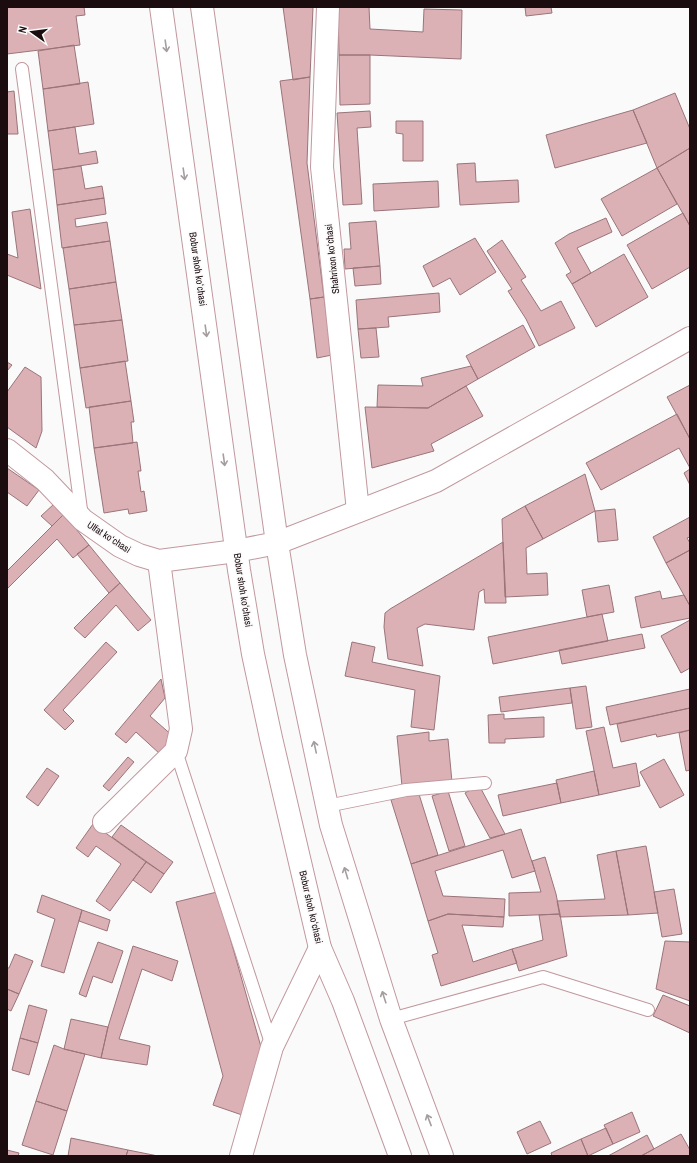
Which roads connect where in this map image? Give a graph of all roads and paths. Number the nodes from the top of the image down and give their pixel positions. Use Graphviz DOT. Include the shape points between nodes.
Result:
graph roads {
  1 [pos="161,7"];
  2 [pos="202,7"];
  3 [pos="328,7"];
  4 [pos="22,69"];
  5 [pos="690,338"];
  6 [pos="7,450"];
  7 [pos="358,511"];
  8 [pos="83,520"];
  9 [pos="277,543"];
  10 [pos="236,551"];
  11 [pos="159,561"];
  12 [pos="176,751"];
  13 [pos="485,783"];
  14 [pos="327,806"];
  15 [pos="104,822"];
  16 [pos="320,948"];
  17 [pos="648,1010"];
  18 [pos="391,1019"];
  19 [pos="272,1046"];
  20 [pos="241,1156"];
  21 [pos="400,1156"];
  22 [pos="442,1156"];
  1 -- 10 [label="main road, Bobur shoh koʻchasi, one-way"];
  2 -- 9 [label="main road"];
  3 -- 7 [label="main road, Shahrixon koʻchasi" via="322,167"];
  4 -- 8 [label="lane"];
  5 -- 7 [label="main road, Ulfat koʻchasi" via="436,481"];
  6 -- 8 [label="main road, Ulfat koʻchasi" via="45,480"];
  7 -- 9 [label="main road, Ulfat koʻchasi"];
  8 -- 11 [label="main road, Ulfat koʻchasi" via="120,546"];
  9 -- 10 [label="main road, Ulfat koʻchasi"];
  14 -- 9 [label="main road, one-way" via="295,655"];
  10 -- 11 [label="main road, Ulfat koʻchasi"];
  10 -- 16 [label="main road, Bobur shoh koʻchasi" via="253,654"];
  11 -- 12 [label="main road" via="181,729"];
  12 -- 15 [label="main road"];
  12 -- 19 [label="lane"];
  13 -- 14 [label="lane" via="406,790"];
  18 -- 14 [label="main road, one-way"];
  16 -- 19 [label="main road"];
  16 -- 21 [label="main road, Bobur shoh koʻchasi" via="343,1001"];
  17 -- 18 [label="lane" via="543,977"];
  22 -- 18 [label="main road, one-way"];
  19 -- 20 [label="main road"];
}
